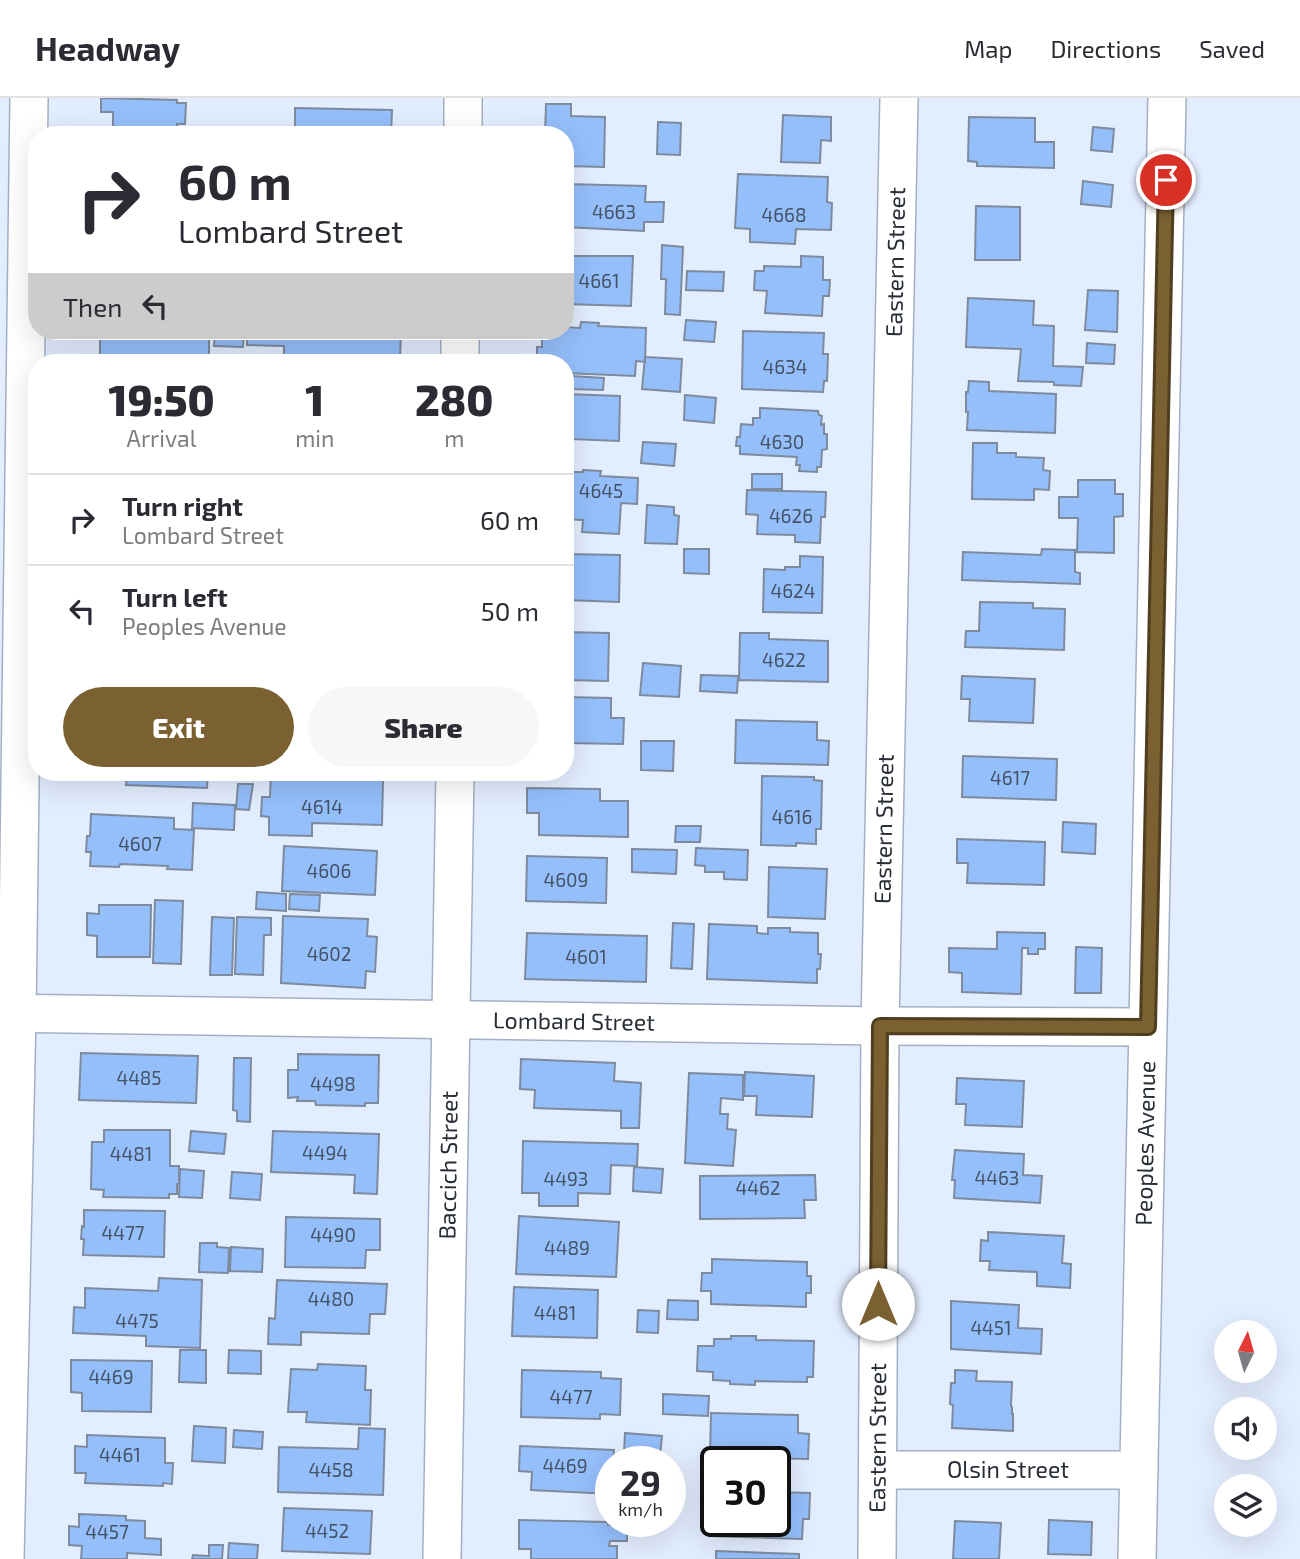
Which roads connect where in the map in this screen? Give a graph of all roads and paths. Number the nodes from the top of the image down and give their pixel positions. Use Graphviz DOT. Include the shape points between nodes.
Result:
graph roads {
  1 [pos="29,98"];
  2 [pos="463,98"];
  3 [pos="899,98"];
  4 [pos="1167,98"];
  5 [pos="28,126"];
  6 [pos="463,126"];
  7 [pos="28,144"];
  8 [pos="455,781"];
  9 [pos="9,1014"];
  10 [pos="452,1019"];
  11 [pos="880,1026"];
  12 [pos="1148,1027"];
  13 [pos="878,1470"];
  14 [pos="1139,1470"];
  15 [pos="5,1559"];
  16 [pos="442,1559"];
  17 [pos="877,1559"];
  18 [pos="1137,1559"];
  1 -- 5 [label="street"];
  2 -- 6 [label="street"];
  3 -- 11 [label="street, Eastern Street"];
  4 -- 12 [label="street, Peoples Avenue"];
  7 -- 9 [label="street"];
  8 -- 10 [label="street, Baccich Street"];
  9 -- 10 [label="street, Lombard Street"];
  9 -- 15 [label="street"];
  10 -- 11 [label="street, Lombard Street"];
  10 -- 16 [label="street, Baccich Street"];
  11 -- 12 [label="street, Lombard Street"];
  11 -- 13 [label="street, Eastern Street"];
  12 -- 14 [label="street, Peoples Avenue"];
  13 -- 14 [label="street, Olsin Street"];
  13 -- 17 [label="street, Eastern Street"];
  14 -- 18 [label="street, Peoples Avenue"];
}
